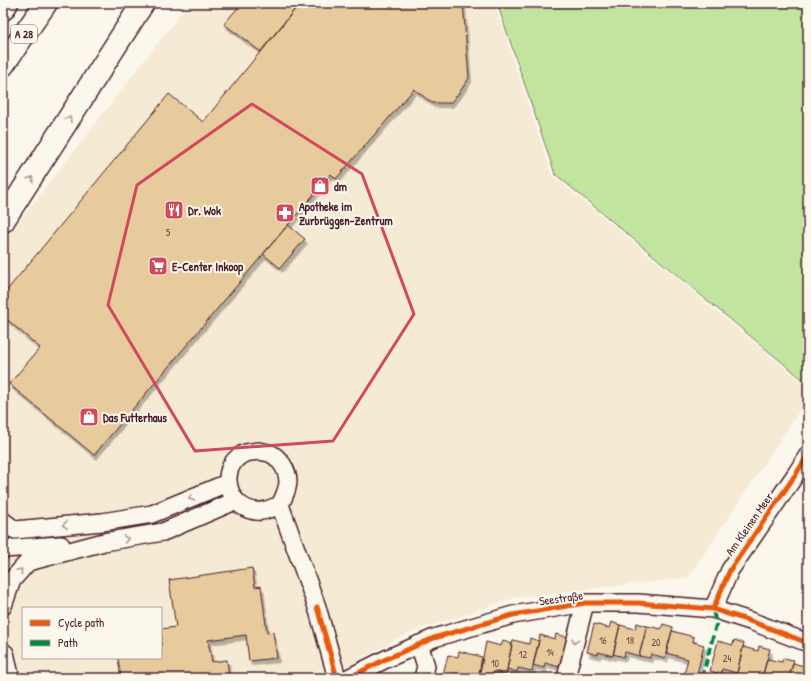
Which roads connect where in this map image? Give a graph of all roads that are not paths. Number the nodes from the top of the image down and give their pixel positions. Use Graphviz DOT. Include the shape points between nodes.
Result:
graph roads {
  1 [pos="7,3"];
  2 [pos="46,3"];
  3 [pos="144,3"];
  4 [pos="3,9"];
  5 [pos="3,66"];
  6 [pos="7,214"];
  7 [pos="808,454"];
  8 [pos="227,484"];
  9 [pos="235,501"];
  10 [pos="280,505"];
  11 [pos="3,521"];
  12 [pos="90,546"];
  13 [pos="3,549"];
  14 [pos="585,603"];
  15 [pos="3,606"];
  16 [pos="713,609"];
  17 [pos="808,643"];
  18 [pos="419,644"];
  19 [pos="3,655"];
  20 [pos="8,678"];
  21 [pos="337,678"];
  22 [pos="348,678"];
  23 [pos="423,678"];
  24 [pos="566,678"];
  1 -- 4 [label="main road, A 28"];
  2 -- 5 [label="main road, A 28"];
  6 -- 3 [label="main road, one-way"];
  7 -- 16 [label="street, Am Kleinen Meer" via="730,570"];
  8 -- 9 [label="street"];
  8 -- 10 [label="street" via="233,463 243,454 258,451 273,454 287,472 288,482"];
  8 -- 11 [label="street, one-way" via="152,514 102,522 15,530"];
  9 -- 10 [label="street" via="248,510 263,511"];
  12 -- 9 [label="street, one-way" via="162,532"];
  10 -- 21 [label="street" via="317,607"];
  12 -- 13 [label="street" via="71,544"];
  15 -- 12 [label="street, one-way" via="12,580 28,562"];
  14 -- 16 [label="street, Seestraße" via="638,603"];
  14 -- 18 [label="street, Seestraße" via="512,615"];
  14 -- 24 [label="street, one-way"];
  16 -- 17 [label="street, Seestraße"];
  18 -- 22 [label="street, Seestraße"];
  18 -- 23 [label="street" via="426,666"];
  19 -- 20 [label="main road"];
}
